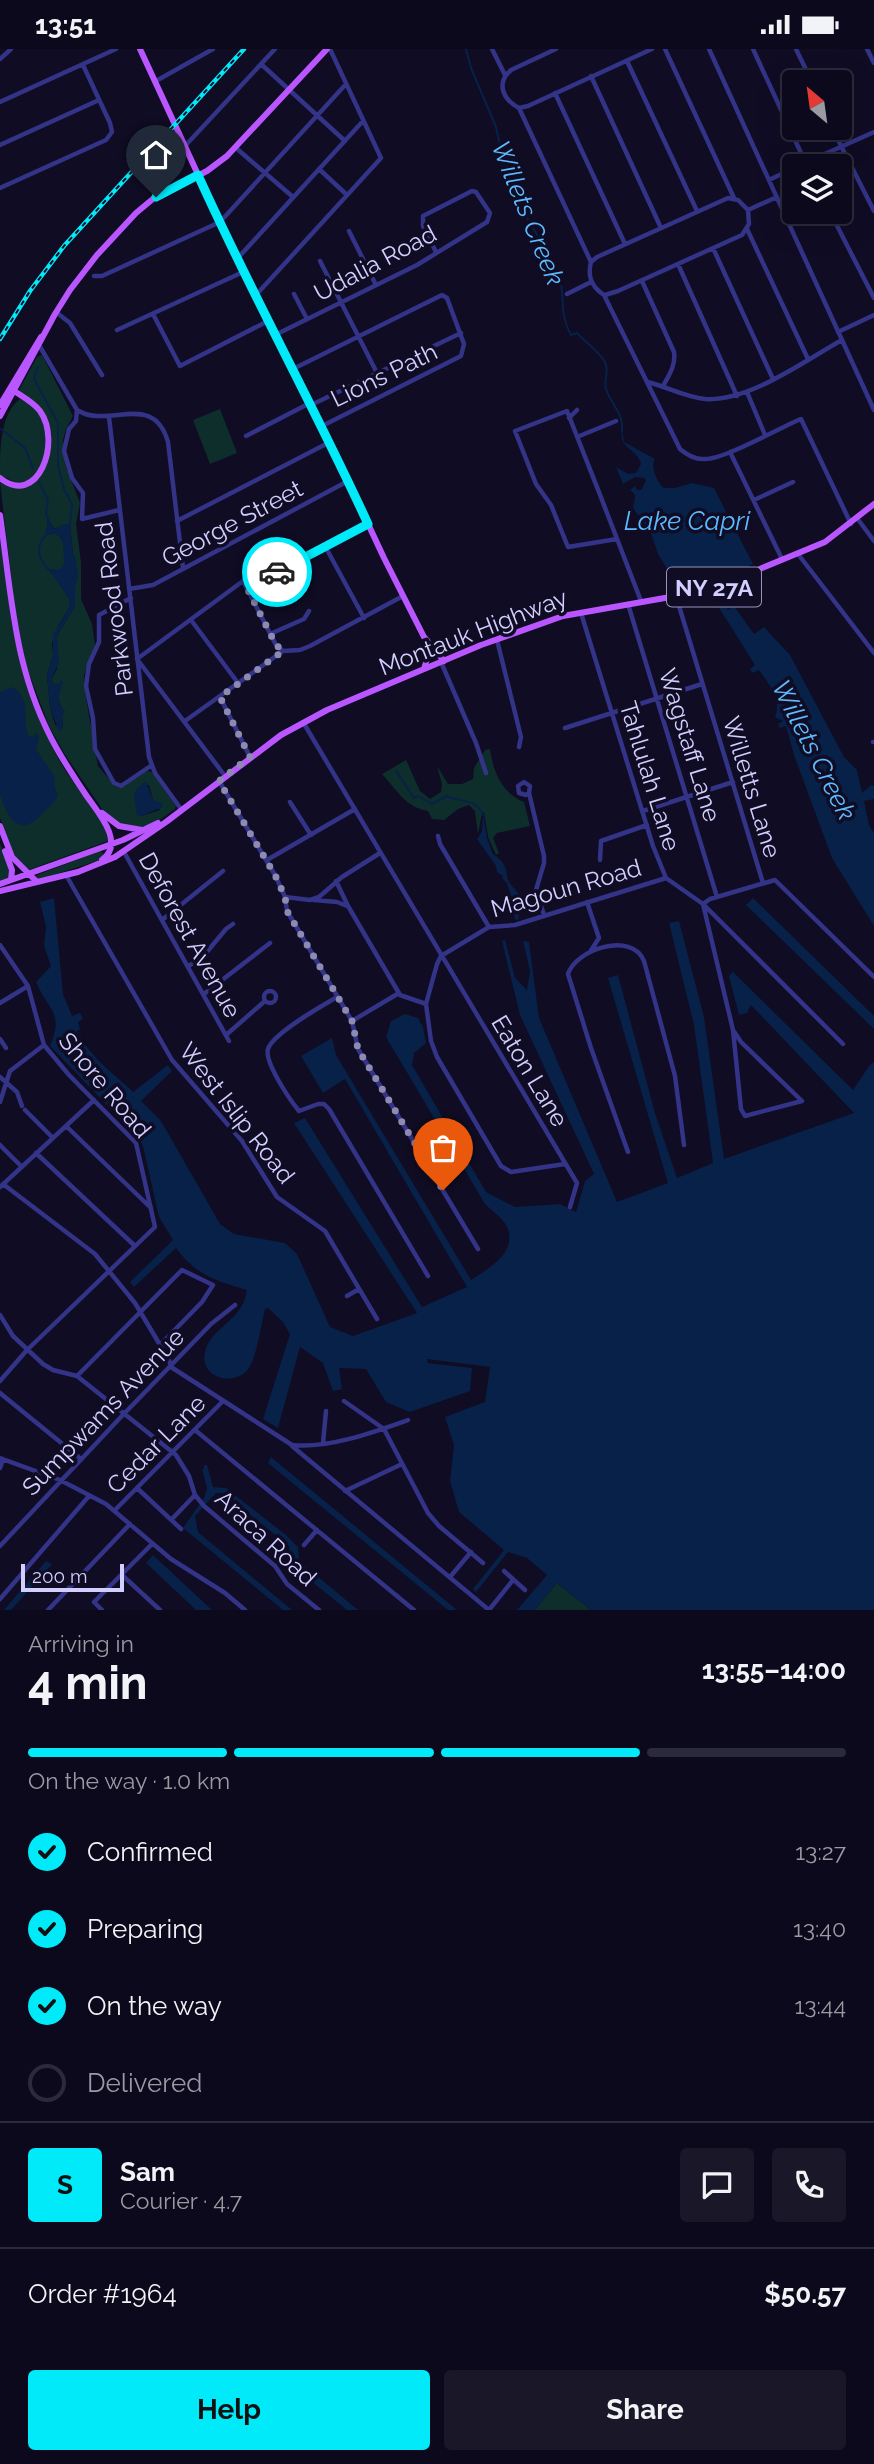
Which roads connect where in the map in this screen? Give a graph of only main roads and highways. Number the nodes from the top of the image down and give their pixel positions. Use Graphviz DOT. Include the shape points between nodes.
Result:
graph roads {
  1 [pos="140,49"];
  2 [pos="329,49"];
  3 [pos="198,175"];
  4 [pos="38,344"];
  5 [pos="17,375"];
  6 [pos="14,391"];
  7 [pos="25,397"];
  8 [pos="0,405"];
  9 [pos="0,415"];
  10 [pos="0,478"];
  11 [pos="874,504"];
  12 [pos="0,515"];
  13 [pos="424,637"];
  14 [pos="437,651"];
  15 [pos="428,655"];
  16 [pos="440,662"];
  17 [pos="424,670"];
  18 [pos="77,781"];
  19 [pos="181,809"];
  20 [pos="0,826"];
  21 [pos="148,829"];
  22 [pos="0,836"];
  23 [pos="111,845"];
  24 [pos="100,848"];
  25 [pos="104,860"];
  26 [pos="92,867"];
  27 [pos="27,874"];
  28 [pos="11,880"];
  29 [pos="37,882"];
  30 [pos="2,888"];
  1 -- 3 [label="main road"];
  2 -- 3 [label="main road" via="236,148"];
  3 -- 4 [label="main road" via="161,193 136,213 85,270"];
  3 -- 13 [label="main road"];
  4 -- 5 [label="main road"];
  4 -- 6 [label="main road"];
  5 -- 6 [label="main road"];
  5 -- 8 [label="main road"];
  6 -- 7 [label="main road"];
  6 -- 9 [label="main road"];
  7 -- 9 [label="main road" via="13,400"];
  7 -- 10 [label="main road" via="46,423 47,456 27,483 12,485"];
  11 -- 16 [label="main road, Montauk Highway / NY 27A" via="825,542 715,587 580,612"];
  12 -- 18 [label="main road" via="23,667 45,726"];
  13 -- 14 [label="main road"];
  13 -- 15 [label="main road"];
  14 -- 15 [label="main road"];
  14 -- 16 [label="main road"];
  15 -- 16 [label="main road"];
  15 -- 17 [label="main road"];
  16 -- 17 [label="main road, Montauk Highway / NY 27A"];
  17 -- 19 [label="main road, Montauk Highway / NY 27A" via="302,721"];
  18 -- 21 [label="main road" via="113,823"];
  18 -- 23 [label="main road" via="105,822"];
  19 -- 21 [label="main road, Montauk Highway / NY 27A"];
  19 -- 26 [label="main road, Montauk Highway / NY 27A" via="124,852"];
  20 -- 27 [label="main road" via="12,857"];
  21 -- 23 [label="main road, Montauk Highway / NY 27A"];
  22 -- 28 [label="main road"];
  23 -- 24 [label="main road, Montauk Highway / NY 27A"];
  23 -- 25 [label="main road"];
  24 -- 25 [label="main road"];
  24 -- 27 [label="main road, Montauk Highway / NY 27A"];
  25 -- 26 [label="main road"];
  26 -- 29 [label="main road, Montauk Highway / NY 27A"];
  27 -- 28 [label="main road, NY 27A"];
  27 -- 29 [label="main road"];
  28 -- 30 [label="main road, NY 27A"];
  29 -- 30 [label="main road, Montauk Highway / NY 27A"];
}
